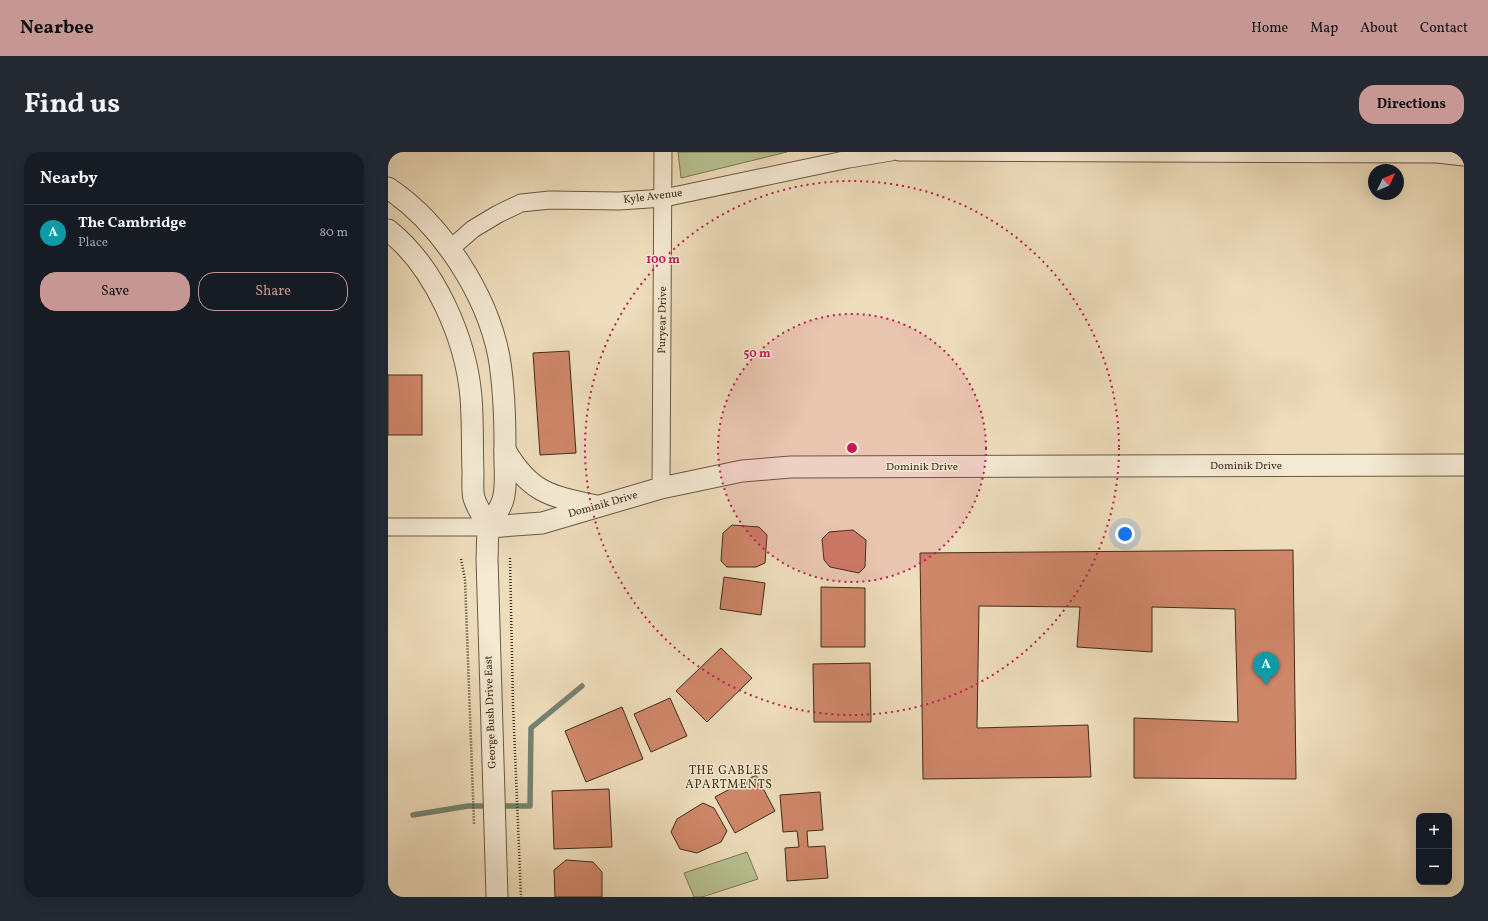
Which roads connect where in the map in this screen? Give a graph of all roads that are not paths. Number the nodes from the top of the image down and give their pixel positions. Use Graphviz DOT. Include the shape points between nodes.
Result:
graph roads {
  1 [pos="663,152"];
  2 [pos="891,152"];
  3 [pos="899,152"];
  4 [pos="848,156"];
  5 [pos="1464,157"];
  6 [pos="388,188"];
  7 [pos="664,198"];
  8 [pos="388,230"];
  9 [pos="450,249"];
  10 [pos="504,450"];
  11 [pos="1464,465"];
  12 [pos="661,488"];
  13 [pos="596,506"];
  14 [pos="388,527"];
  15 [pos="489,527"];
  16 [pos="497,897"];
  1 -- 7 [label="street, Puryear Drive"];
  2 -- 4 [label="street, Kyle Avenue"];
  3 -- 5 [label="street" via="1437,154"];
  4 -- 7 [label="street, Kyle Avenue"];
  6 -- 9 [label="street, George Bush Drive East" via="414,209"];
  7 -- 9 [label="street, Kyle Avenue" via="521,203 473,230"];
  7 -- 12 [label="street, Puryear Drive"];
  8 -- 15 [label="street" via="428,275 440,294 458,336 471,397 474,497"];
  9 -- 10 [label="street, George Bush Drive East" via="487,316 499,356 505,405"];
  10 -- 13 [label="street" via="514,467 530,484 558,498"];
  10 -- 15 [label="street, George Bush Drive East" via="504,496"];
  11 -- 12 [label="street, Dominik Drive" via="791,467 742,471"];
  12 -- 13 [label="street, Dominik Drive"];
  13 -- 15 [label="street, Dominik Drive" via="542,523"];
  14 -- 15 [label="street, Dominik Drive"];
  15 -- 16 [label="street, George Bush Drive East" via="487,558"];
}
